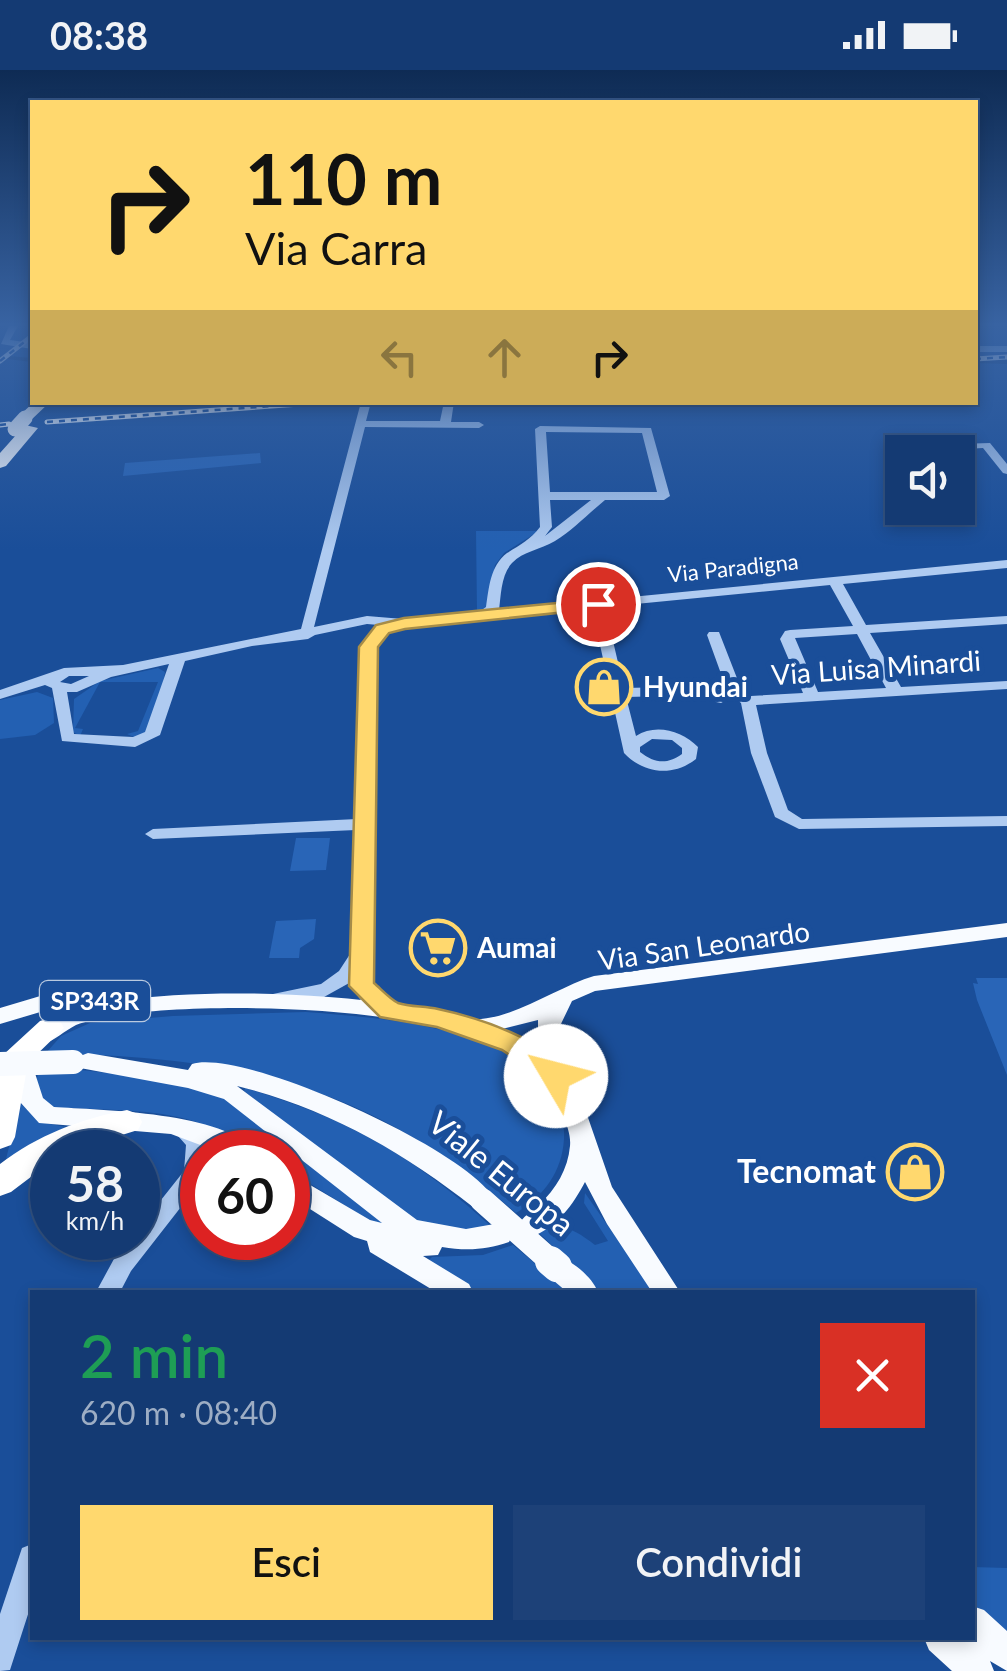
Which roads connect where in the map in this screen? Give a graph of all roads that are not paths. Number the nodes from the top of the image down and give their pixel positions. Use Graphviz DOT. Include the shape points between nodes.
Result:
graph roads {
  1 [pos="365,405"];
  2 [pos="448,405"];
  3 [pos="412,406"];
  4 [pos="31,419"];
  5 [pos="360,424"];
  6 [pos="445,424"];
  7 [pos="479,424"];
  8 [pos="409,425"];
  9 [pos="0,446"];
  10 [pos="975,446"];
  11 [pos="0,463"];
  12 [pos="1007,471"];
  13 [pos="545,496"];
  14 [pos="602,496"];
  15 [pos="548,516"];
  16 [pos="574,520"];
  17 [pos="1007,564"];
  18 [pos="834,580"];
  19 [pos="598,604"];
  20 [pos="312,606"];
  21 [pos="529,611"];
  22 [pos="481,616"];
  23 [pos="1007,620"];
  24 [pos="859,628"];
  25 [pos="328,630"];
  26 [pos="368,632"];
  27 [pos="303,634"];
  28 [pos="714,635"];
  29 [pos="178,657"];
  30 [pos="55,685"];
  31 [pos="1007,685"];
  32 [pos="619,692"];
  33 [pos="896,692"];
  34 [pos="0,695"];
  35 [pos="812,698"];
  36 [pos="722,700"];
  37 [pos="748,701"];
  38 [pos="624,718"];
  39 [pos="658,733"];
  40 [pos="631,750"];
  41 [pos="1007,821"];
  42 [pos="366,824"];
  43 [pos="153,834"];
  44 [pos="1007,930"];
  45 [pos="952,938"];
  46 [pos="364,944"];
  47 [pos="246,1001"];
  48 [pos="192,1002"];
  49 [pos="389,1010"];
  50 [pos="0,1016"];
  51 [pos="472,1027"];
  52 [pos="50,1028"];
  53 [pos="80,1062"];
  54 [pos="17,1064"];
  55 [pos="566,1092"];
  56 [pos="126,1122"];
  57 [pos="181,1127"];
  58 [pos="184,1130"];
  59 [pos="188,1130"];
  60 [pos="0,1137"];
  61 [pos="584,1138"];
  62 [pos="0,1182"];
  63 [pos="310,1196"];
  64 [pos="180,1199"];
  65 [pos="310,1204"];
  66 [pos="353,1223"];
  67 [pos="512,1233"];
  68 [pos="109,1290"];
  69 [pos="455,1290"];
  70 [pos="584,1290"];
  71 [pos="667,1290"];
  72 [pos="30,1558"];
  73 [pos="975,1628"];
  74 [pos="942,1640"];
  75 [pos="959,1640"];
  76 [pos="1007,1655"];
  77 [pos="0,1660"];
  78 [pos="977,1671"];
  79 [pos="992,1671"];
  1 -- 5 [label="street"];
  2 -- 6 [label="street"];
  3 -- 8 [label="street"];
  4 -- 9 [label="highway"];
  4 -- 11 [label="highway"];
  5 -- 8 [label="street"];
  5 -- 20 [label="street"];
  6 -- 7 [label="street"];
  6 -- 8 [label="street"];
  10 -- 12 [label="street" via="986,445"];
  13 -- 14 [label="street"];
  13 -- 14 [label="street" via="540,430 648,430 664,496"];
  13 -- 15 [label="street"];
  14 -- 16 [label="street"];
  15 -- 16 [label="street" via="564,512"];
  15 -- 22 [label="street" via="540,538 500,568 493,608"];
  16 -- 21 [label="street" via="511,566 504,604"];
  17 -- 18 [label="street, Via Paradigna"];
  18 -- 19 [label="street, Via Paradigna"];
  18 -- 24 [label="street"];
  19 -- 21 [label="street, Via Paradigna"];
  19 -- 32 [label="street"];
  20 -- 25 [label="street" via="314,622"];
  20 -- 27 [label="street"];
  21 -- 22 [label="street, Via Paradigna"];
  22 -- 26 [label="street, Via Paradigna"];
  23 -- 24 [label="street"];
  24 -- 33 [label="street"];
  24 -- 35 [label="street" via="790,634"];
  25 -- 26 [label="street"];
  25 -- 27 [label="street"];
  26 -- 27 [label="street"];
  26 -- 42 [label="street"];
  27 -- 29 [label="street"];
  28 -- 37 [label="street" via="735,693"];
  29 -- 30 [label="street" via="86,676 72,689"];
  29 -- 30 [label="street" via="154,732 142,740 67,738"];
  30 -- 34 [label="street"];
  31 -- 33 [label="street, Via Luisa Minardi"];
  32 -- 36 [label="street" via="718,690"];
  32 -- 38 [label="street"];
  33 -- 35 [label="street, Via Luisa Minardi"];
  35 -- 37 [label="street, Via Luisa Minardi"];
  37 -- 41 [label="street" via="758,753 788,820"];
  38 -- 39 [label="street"];
  38 -- 40 [label="street"];
  39 -- 40 [label="street" via="638,738"];
  39 -- 40 [label="street" via="686,742 688,758 652,766"];
  42 -- 43 [label="street"];
  42 -- 46 [label="street"];
  44 -- 45 [label="main road, Via San Leonardo"];
  45 -- 51 [label="main road, Via San Leonardo" via="594,984 527,1016"];
  45 -- 55 [label="main road, Via San Leonardo" via="575,996 556,1008 546,1030"];
  46 -- 47 [label="street" via="353,971 327,990"];
  46 -- 49 [label="street" via="361,986"];
  47 -- 48 [label="main road, SP343R"];
  47 -- 49 [label="main road, SP343R"];
  48 -- 50 [label="main road, SP343R" via="54,1001"];
  48 -- 52 [label="main road, SP343R" via="99,1010"];
  49 -- 51 [label="main road, SP343R"];
  51 -- 55 [label="main road, SP343R" via="528,1052"];
  52 -- 54 [label="highway"];
  53 -- 54 [label="main road, bridge"];
  53 -- 67 [label="main road" via="189,1079 232,1093 410,1230 455,1239"];
  53 -- 70 [label="main road, Viale Europa, bridge" via="208,1072 289,1091 389,1134 482,1200"];
  54 -- 56 [label="main road" via="32,1102 48,1116"];
  54 -- 60 [label="highway"];
  55 -- 61 [label="main road"];
  56 -- 57 [label="main road"];
  56 -- 62 [label="highway" via="63,1139"];
  57 -- 58 [label="street"];
  57 -- 59 [label="main road"];
  61 -- 67 [label="main road, Viale Europa" via="570,1188 554,1209"];
  61 -- 71 [label="main road" via="603,1195"];
  63 -- 66 [label="main road, Viale Europa"];
  64 -- 68 [label="street" via="157,1218"];
  65 -- 66 [label="street"];
  66 -- 67 [label="main road, Viale Europa" via="402,1242 452,1249 478,1248"];
  66 -- 69 [label="main road"];
  72 -- 77 [label="street"];
  73 -- 76 [label="main road"];
  74 -- 78 [label="main road"];
  75 -- 79 [label="main road"];
}
